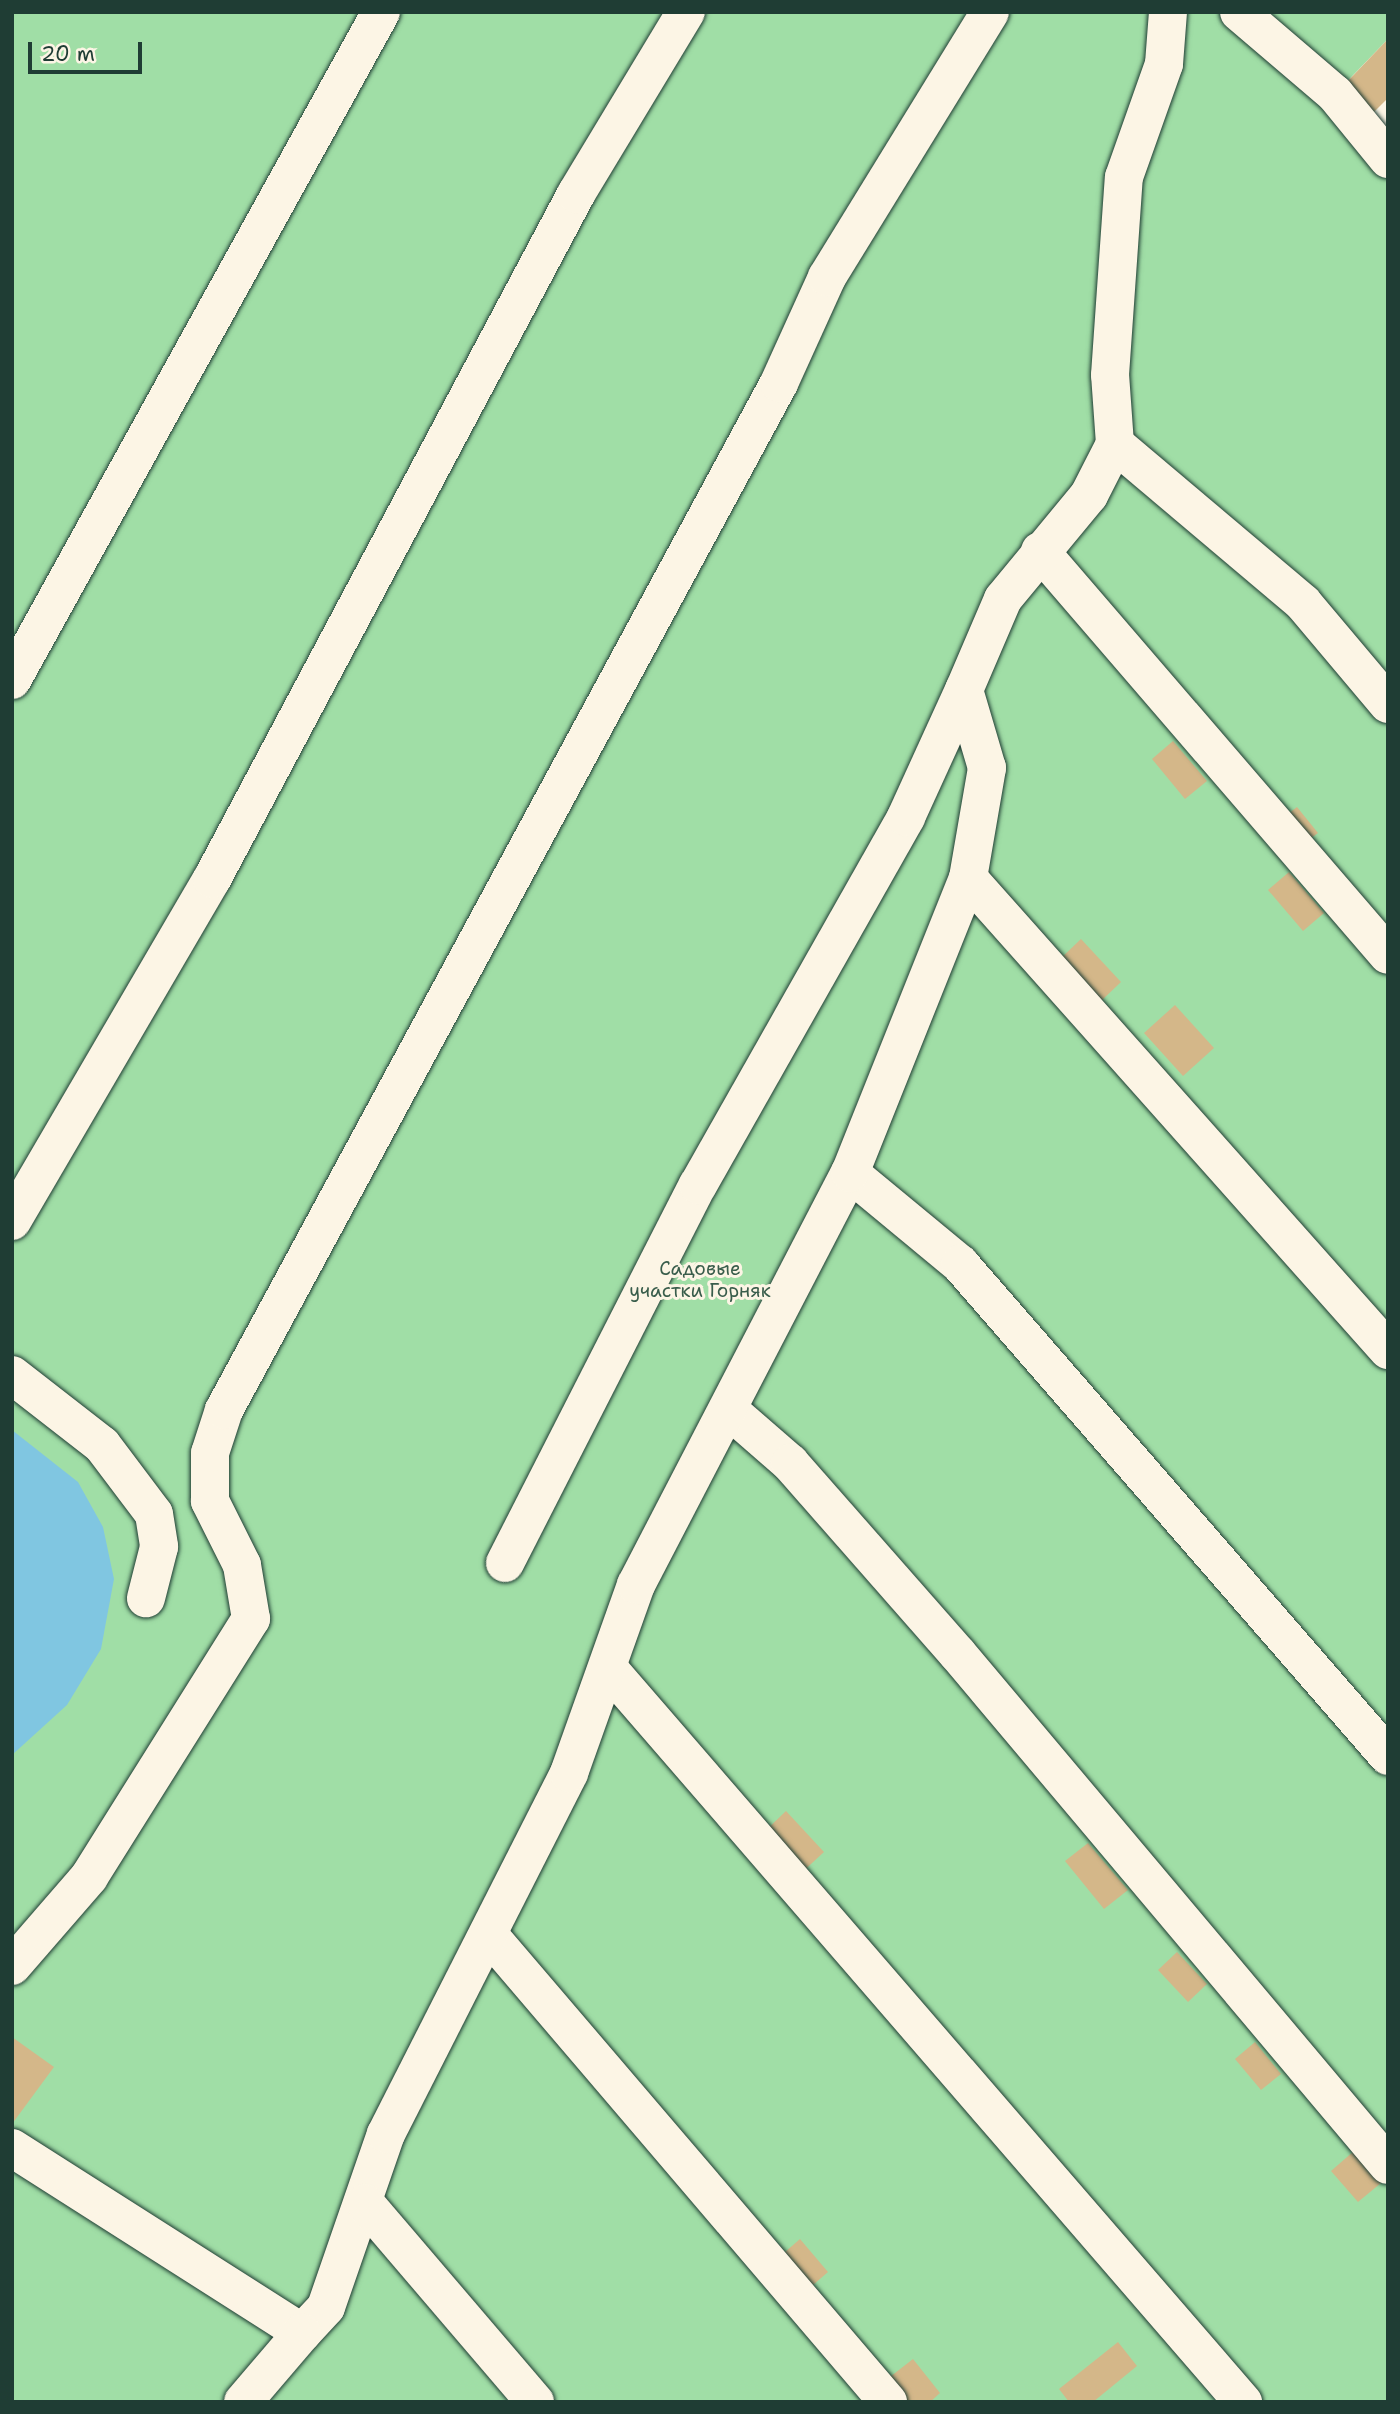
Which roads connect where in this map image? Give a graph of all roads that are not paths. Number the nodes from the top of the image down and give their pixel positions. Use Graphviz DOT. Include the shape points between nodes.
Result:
graph roads {
  1 [pos="380,12"];
  2 [pos="686,12"];
  3 [pos="990,12"];
  4 [pos="1168,12"];
  5 [pos="1239,12"];
  6 [pos="1383,141"];
  7 [pos="1115,444"];
  8 [pos="1040,551"];
  9 [pos="12,680"];
  10 [pos="964,690"];
  11 [pos="1388,704"];
  12 [pos="968,878"];
  13 [pos="1388,955"];
  14 [pos="850,1173"];
  15 [pos="12,1221"];
  16 [pos="1388,1350"];
  17 [pos="12,1375"];
  18 [pos="729,1410"];
  19 [pos="505,1563"];
  20 [pos="146,1598"];
  21 [pos="608,1668"];
  22 [pos="1388,1756"];
  23 [pos="491,1936"];
  24 [pos="12,1966"];
  25 [pos="12,2148"];
  26 [pos="1388,2165"];
  27 [pos="365,2203"];
  28 [pos="302,2333"];
  29 [pos="243,2402"];
  30 [pos="535,2402"];
  31 [pos="888,2402"];
  32 [pos="1242,2402"];
  1 -- 9 [label="lane"];
  2 -- 15 [label="lane" via="576,194 212,879"];
  3 -- 24 [label="lane" via="827,277 779,383 224,1410 210,1453 210,1501 242,1565 251,1619 89,1877"];
  4 -- 7 [label="lane" via="1164,64 1124,177 1110,375"];
  5 -- 6 [label="lane" via="1318,77"];
  7 -- 8 [label="lane" via="1089,495"];
  7 -- 11 [label="lane" via="1303,603"];
  8 -- 10 [label="lane" via="1003,599"];
  8 -- 13 [label="lane"];
  10 -- 12 [label="lane" via="987,768"];
  10 -- 19 [label="lane" via="906,817 698,1185"];
  12 -- 14 [label="lane"];
  12 -- 16 [label="lane"];
  14 -- 18 [label="lane"];
  14 -- 22 [label="lane" via="960,1264"];
  17 -- 20 [label="lane" via="102,1445 154,1514 159,1547"];
  18 -- 21 [label="lane" via="636,1585"];
  18 -- 26 [label="lane" via="790,1463 957,1653"];
  21 -- 23 [label="lane" via="569,1773"];
  21 -- 32 [label="lane"];
  23 -- 27 [label="lane" via="386,2134"];
  23 -- 31 [label="lane"];
  25 -- 28 [label="lane"];
  27 -- 28 [label="lane" via="326,2307"];
  27 -- 30 [label="lane"];
  28 -- 29 [label="lane"];
}
